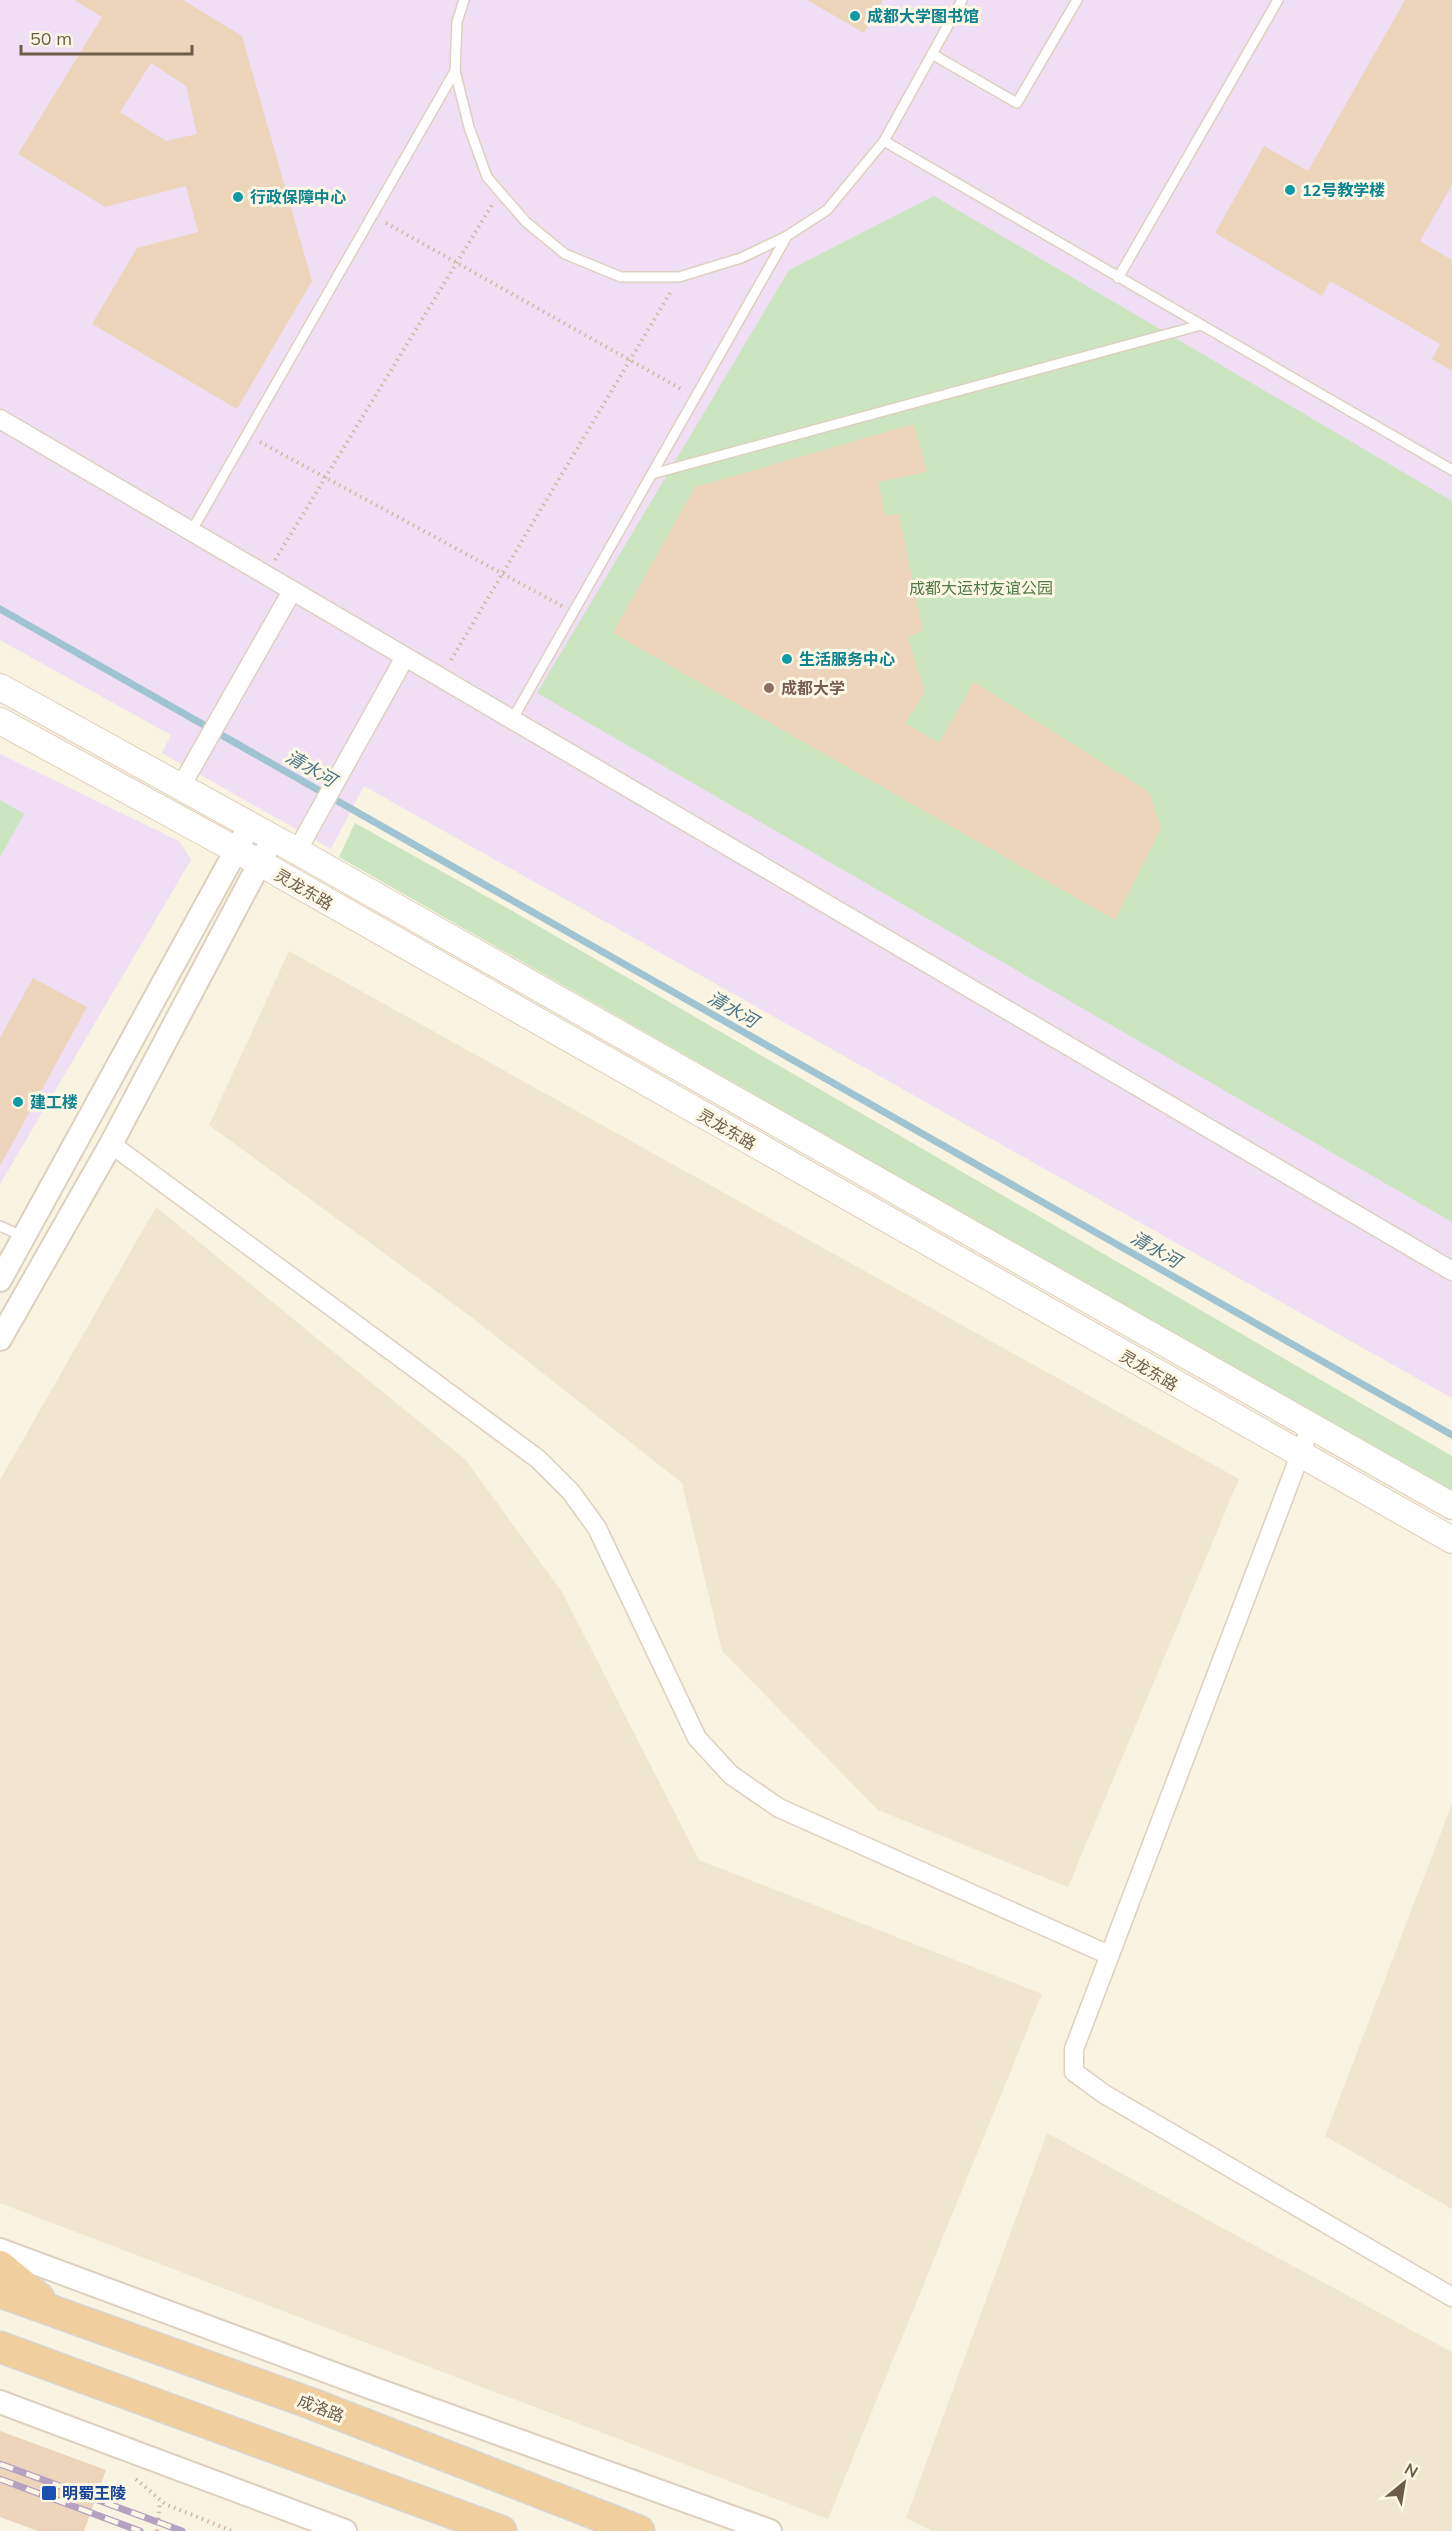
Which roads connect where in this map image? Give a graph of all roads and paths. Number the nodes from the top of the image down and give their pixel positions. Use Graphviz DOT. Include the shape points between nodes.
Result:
graph roads {
  1 [pos="464,0"];
  2 [pos="962,0"];
  3 [pos="1077,0"];
  4 [pos="1278,0"];
  5 [pos="932,54"];
  6 [pos="455,71"];
  7 [pos="884,141"];
  8 [pos="500,192"];
  9 [pos="372,215"];
  10 [pos="787,236"];
  11 [pos="680,277"];
  12 [pos="1118,278"];
  13 [pos="1201,325"];
  14 [pos="696,397"];
  15 [pos="0,420"];
  16 [pos="246,434"];
  17 [pos="1452,470"];
  18 [pos="652,474"];
  19 [pos="191,532"];
  20 [pos="266,575"];
  21 [pos="292,591"];
  22 [pos="573,612"];
  23 [pos="405,657"];
  24 [pos="441,678"];
  25 [pos="0,687"];
  26 [pos="512,720"];
  27 [pos="0,721"];
  28 [pos="180,788"];
  29 [pos="250,825"];
  30 [pos="273,838"];
  31 [pos="236,851"];
  32 [pos="297,851"];
  33 [pos="260,863"];
  34 [pos="111,1144"];
  35 [pos="0,1226"];
  36 [pos="22,1237"];
  37 [pos="1452,1271"];
  38 [pos="0,1280"];
  39 [pos="0,1339"];
  40 [pos="1311,1426"];
  41 [pos="1301,1456"];
  42 [pos="1452,1506"];
  43 [pos="1452,1540"];
  44 [pos="1109,1955"];
  45 [pos="0,2250"];
  46 [pos="0,2266"];
  47 [pos="0,2292"];
  48 [pos="1452,2297"];
  49 [pos="57,2313"];
  50 [pos="0,2348"];
  51 [pos="0,2402"];
  52 [pos="129,2472"];
  53 [pos="160,2501"];
  54 [pos="157,2531"];
  55 [pos="232,2531"];
  56 [pos="345,2531"];
  57 [pos="501,2531"];
  58 [pos="639,2531"];
  59 [pos="770,2531"];
  1 -- 6 [label="lane" via="457,21"];
  2 -- 5 [label="lane"];
  3 -- 5 [label="lane" via="1017,103"];
  4 -- 12 [label="lane"];
  5 -- 7 [label="lane"];
  6 -- 8 [label="lane" via="469,128 487,177"];
  6 -- 9 [label="lane"];
  7 -- 10 [label="lane" via="827,210"];
  7 -- 12 [label="lane"];
  8 -- 11 [label="lane" via="526,222 565,254 621,277"];
  8 -- 20 [label="path"];
  9 -- 14 [label="path"];
  9 -- 16 [label="lane"];
  10 -- 11 [label="lane" via="741,258"];
  10 -- 14 [label="lane"];
  11 -- 24 [label="path"];
  12 -- 13 [label="lane"];
  13 -- 17 [label="lane"];
  13 -- 18 [label="lane"];
  14 -- 18 [label="lane"];
  15 -- 19 [label="street"];
  16 -- 19 [label="lane"];
  16 -- 22 [label="path"];
  18 -- 22 [label="lane"];
  19 -- 20 [label="street"];
  20 -- 21 [label="street"];
  21 -- 23 [label="street"];
  21 -- 28 [label="street"];
  22 -- 26 [label="lane"];
  23 -- 24 [label="street"];
  23 -- 32 [label="street"];
  24 -- 26 [label="street"];
  25 -- 28 [label="main road, 灵龙东路"];
  26 -- 37 [label="street"];
  27 -- 31 [label="main road, 灵龙东路"];
  28 -- 29 [label="main road, 灵龙东路"];
  29 -- 30 [label="main road, 灵龙东路"];
  29 -- 31 [label="street"];
  30 -- 32 [label="main road, 灵龙东路"];
  30 -- 33 [label="street"];
  31 -- 33 [label="main road, 灵龙东路"];
  31 -- 36 [label="street"];
  32 -- 40 [label="main road, 灵龙东路"];
  33 -- 34 [label="street"];
  33 -- 41 [label="main road, 灵龙东路"];
  34 -- 39 [label="street"];
  34 -- 44 [label="street" via="538,1459 571,1492 597,1528 697,1738 730,1775 779,1808"];
  35 -- 36 [label="lane"];
  36 -- 38 [label="street"];
  40 -- 41 [label="street"];
  40 -- 42 [label="main road, 灵龙东路"];
  41 -- 43 [label="main road, 灵龙东路"];
  41 -- 44 [label="street"];
  44 -- 48 [label="street" via="1074,2049 1074,2073"];
  45 -- 59 [label="street"];
  46 -- 49 [label="highway"];
  47 -- 49 [label="highway, 成洛路"];
  49 -- 58 [label="highway, 成洛路" via="310,2403"];
  50 -- 57 [label="highway"];
  51 -- 56 [label="street"];
  52 -- 53 [label="path"];
  53 -- 54 [label="path"];
  53 -- 55 [label="path"];
}
